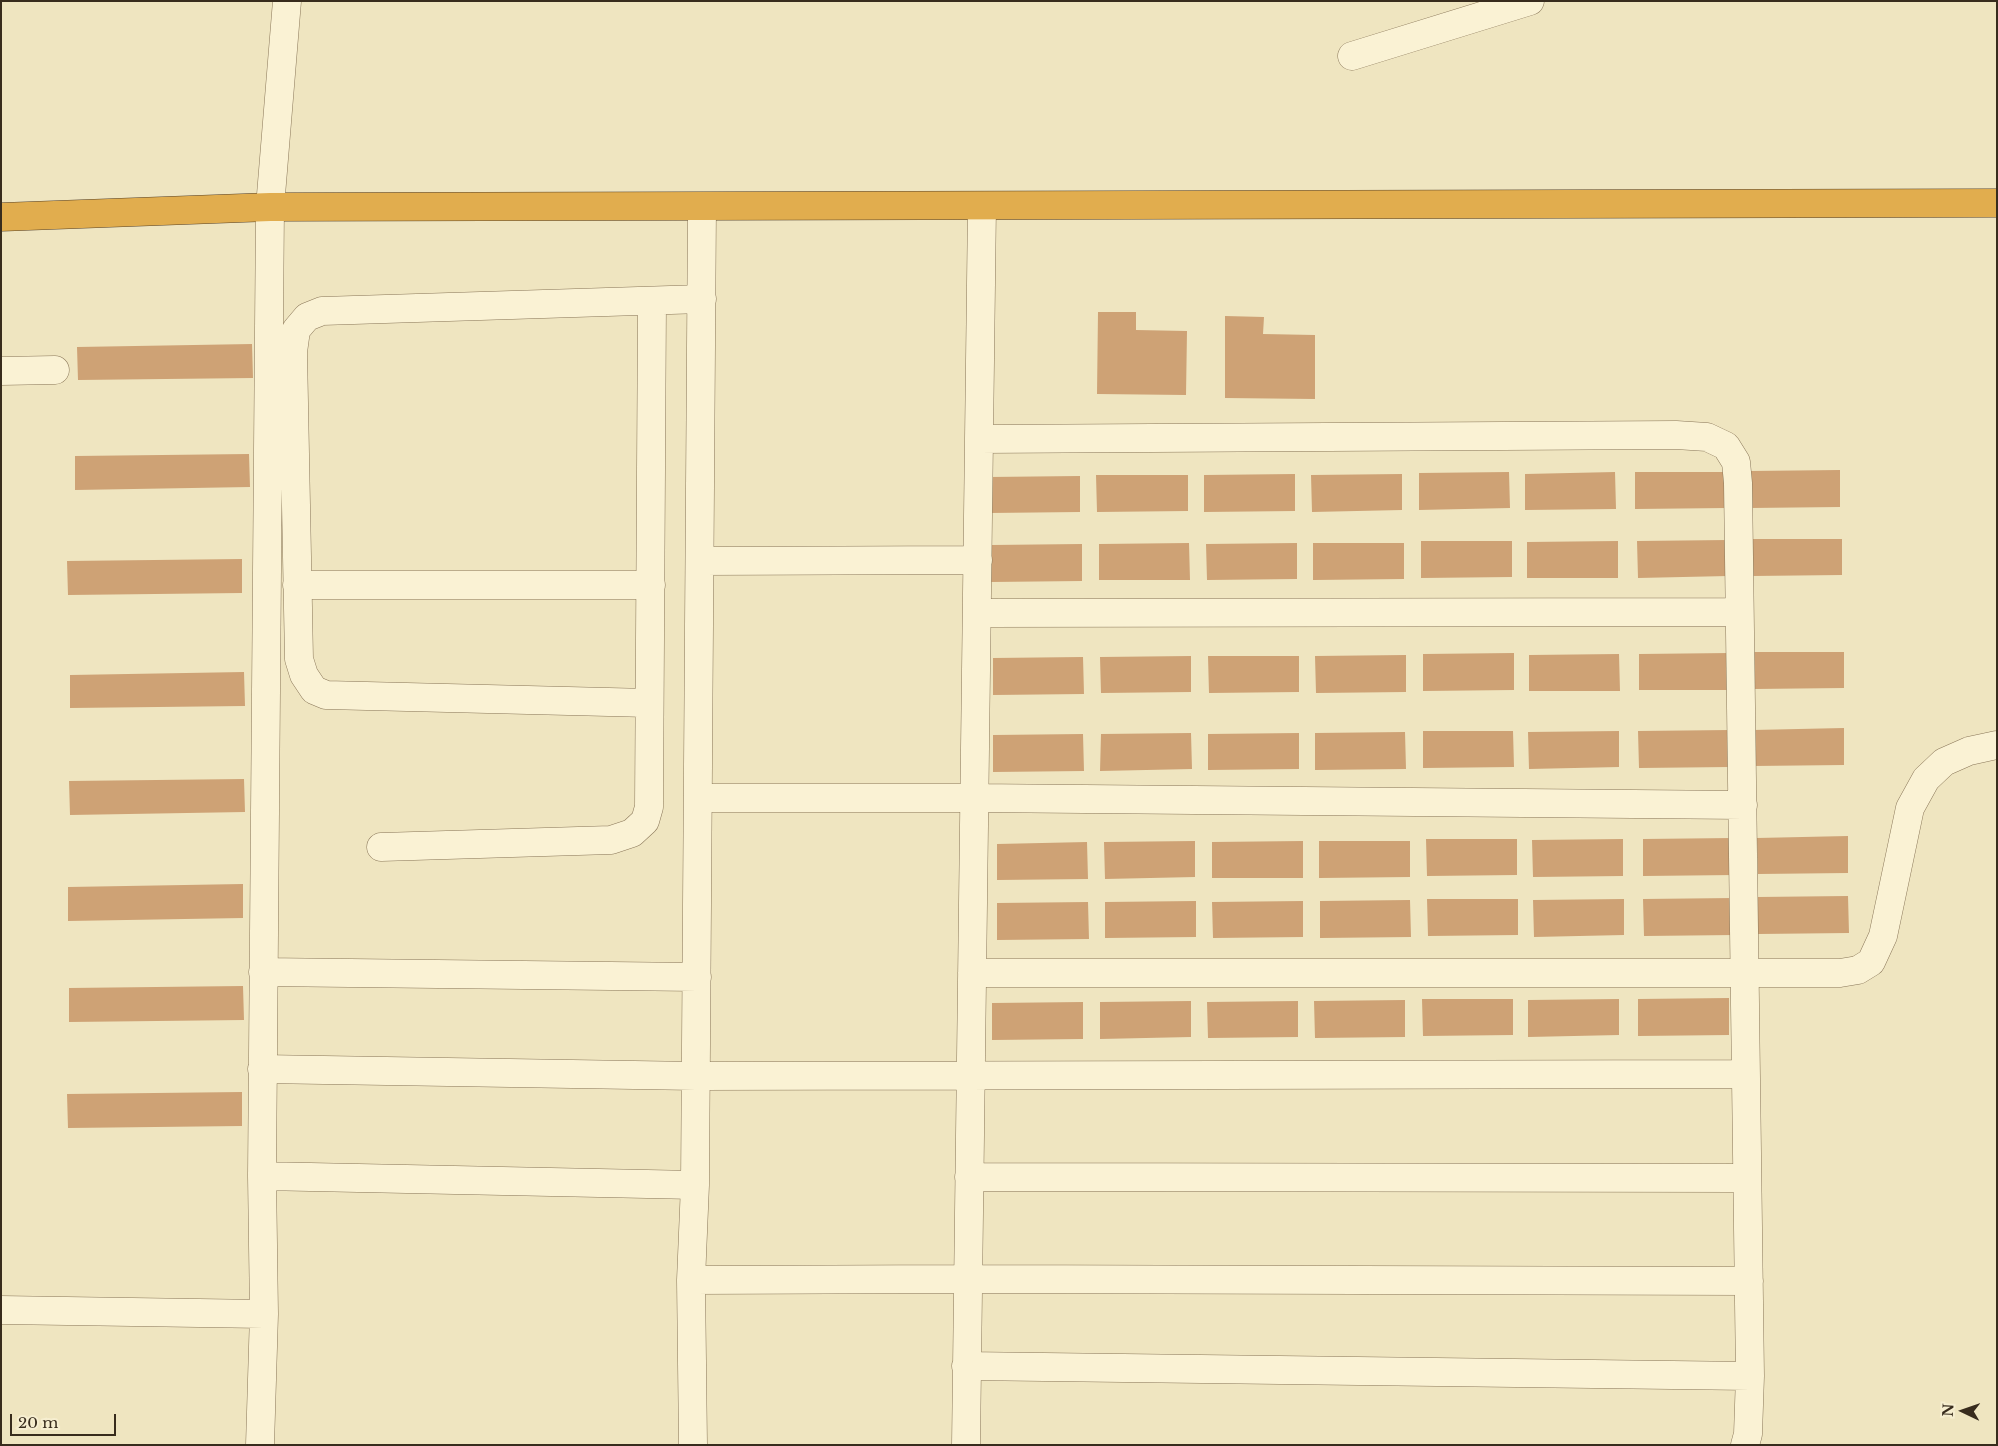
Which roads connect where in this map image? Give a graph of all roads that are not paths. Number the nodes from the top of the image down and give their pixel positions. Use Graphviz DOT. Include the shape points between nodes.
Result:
graph roads {
  1 [pos="287,1"];
  2 [pos="1530,1"];
  3 [pos="1352,56"];
  4 [pos="1997,203"];
  5 [pos="982,206"];
  6 [pos="270,207"];
  7 [pos="702,207"];
  8 [pos="1,217"];
  9 [pos="702,299"];
  10 [pos="652,302"];
  11 [pos="55,370"];
  12 [pos="1,371"];
  13 [pos="979,438"];
  14 [pos="978,560"];
  15 [pos="700,561"];
  16 [pos="297,585"];
  17 [pos="651,585"];
  18 [pos="1739,612"];
  19 [pos="977,613"];
  20 [pos="649,703"];
  21 [pos="1997,745"];
  22 [pos="698,798"];
  23 [pos="974,798"];
  24 [pos="1743,805"];
  25 [pos="381,847"];
  26 [pos="263,972"];
  27 [pos="972,973"];
  28 [pos="1746,973"];
  29 [pos="697,977"];
  30 [pos="262,1069"];
  31 [pos="971,1074"];
  32 [pos="1745,1074"];
  33 [pos="696,1076"];
  34 [pos="262,1176"];
  35 [pos="969,1177"];
  36 [pos="1747,1178"];
  37 [pos="695,1185"];
  38 [pos="968,1278"];
  39 [pos="691,1280"];
  40 [pos="1749,1281"];
  41 [pos="1,1310"];
  42 [pos="264,1314"];
  43 [pos="966,1366"];
  44 [pos="1750,1376"];
  45 [pos="260,1445"];
  46 [pos="693,1445"];
  47 [pos="966,1445"];
  48 [pos="1745,1445"];
  1 -- 6 [label="street"];
  2 -- 3 [label="street"];
  4 -- 5 [label="highway"];
  5 -- 7 [label="highway"];
  5 -- 13 [label="street"];
  6 -- 7 [label="highway"];
  6 -- 8 [label="highway"];
  6 -- 26 [label="street"];
  7 -- 9 [label="street"];
  9 -- 10 [label="street"];
  9 -- 15 [label="street"];
  10 -- 16 [label="street" via="322,312 307,317 296,330 293,352"];
  10 -- 17 [label="street"];
  11 -- 12 [label="street"];
  13 -- 14 [label="street"];
  13 -- 18 [label="street" via="1707,437 1726,446 1736,462"];
  14 -- 15 [label="street"];
  14 -- 19 [label="street"];
  15 -- 22 [label="street"];
  16 -- 17 [label="street"];
  16 -- 20 [label="street" via="299,659 304,676 314,690 326,695"];
  17 -- 20 [label="street"];
  18 -- 19 [label="street"];
  18 -- 24 [label="street"];
  19 -- 23 [label="street"];
  20 -- 25 [label="street" via="649,807 645,821 632,833 611,840 586,842"];
  21 -- 28 [label="street" via="1969,751 1944,762 1926,779 1910,808 1883,936 1871,962 1858,970 1840,973"];
  22 -- 23 [label="street"];
  22 -- 29 [label="street"];
  23 -- 24 [label="street"];
  23 -- 27 [label="street"];
  24 -- 28 [label="street"];
  26 -- 29 [label="street"];
  26 -- 30 [label="street"];
  27 -- 28 [label="street"];
  27 -- 31 [label="street"];
  28 -- 32 [label="street"];
  29 -- 33 [label="street"];
  30 -- 33 [label="street"];
  30 -- 34 [label="street"];
  31 -- 32 [label="street"];
  31 -- 33 [label="street"];
  31 -- 35 [label="street"];
  32 -- 36 [label="street"];
  33 -- 37 [label="street"];
  34 -- 37 [label="street"];
  34 -- 42 [label="street"];
  35 -- 36 [label="street"];
  35 -- 38 [label="street"];
  36 -- 40 [label="street"];
  37 -- 39 [label="street"];
  38 -- 39 [label="street"];
  38 -- 40 [label="street"];
  38 -- 43 [label="street"];
  39 -- 46 [label="street"];
  40 -- 44 [label="street"];
  41 -- 42 [label="street"];
  42 -- 45 [label="street"];
  43 -- 44 [label="street"];
  43 -- 47 [label="street"];
  44 -- 48 [label="street"];
}
